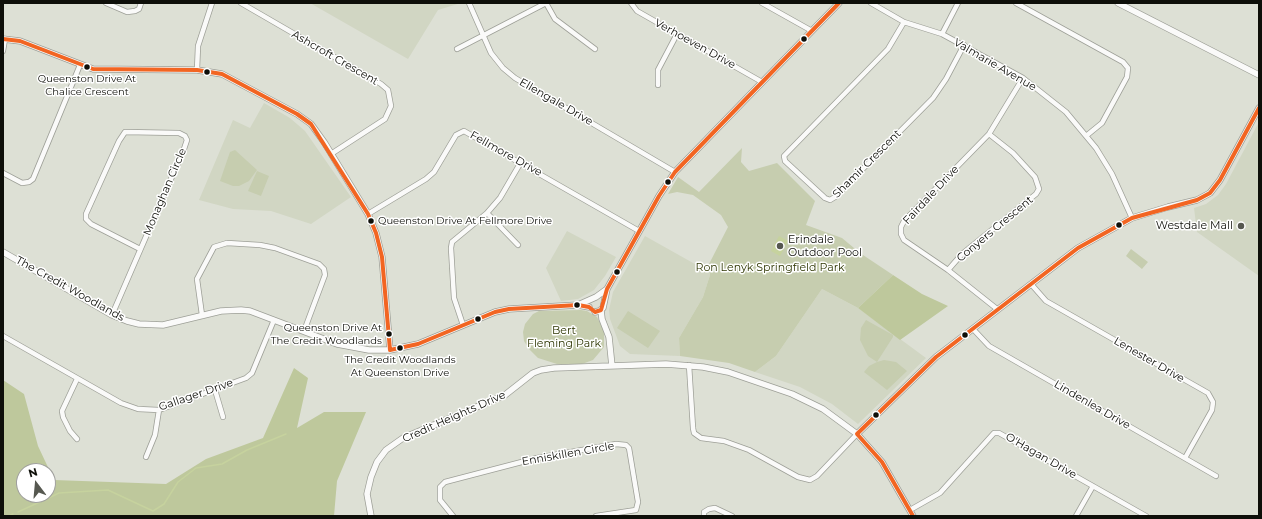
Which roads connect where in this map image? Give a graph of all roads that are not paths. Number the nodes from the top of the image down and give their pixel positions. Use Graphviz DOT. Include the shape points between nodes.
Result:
graph roads {
  1 [pos="106,3"];
  2 [pos="141,3"];
  3 [pos="212,3"];
  4 [pos="241,3"];
  5 [pos="469,3"];
  6 [pos="546,3"];
  7 [pos="631,3"];
  8 [pos="762,3"];
  9 [pos="839,3"];
  10 [pos="871,3"];
  11 [pos="958,3"];
  12 [pos="1016,3"];
  13 [pos="1118,3"];
  14 [pos="904,22"];
  15 [pos="812,31"];
  16 [pos="677,34"];
  17 [pos="942,34"];
  18 [pos="482,36"];
  19 [pos="4,39"];
  20 [pos="964,45"];
  21 [pos="457,49"];
  22 [pos="595,49"];
  23 [pos="3,51"];
  24 [pos="80,65"];
  25 [pos="197,70"];
  26 [pos="1259,75"];
  27 [pos="1023,78"];
  28 [pos="762,82"];
  29 [pos="658,85"];
  30 [pos="1259,108"];
  31 [pos="989,134"];
  32 [pos="1086,136"];
  33 [pos="331,154"];
  34 [pos="521,162"];
  35 [pos="675,172"];
  36 [pos="3,173"];
  37 [pos="487,213"];
  38 [pos="368,214"];
  39 [pos="1132,218"];
  40 [pos="639,230"];
  41 [pos="518,245"];
  42 [pos="140,249"];
  43 [pos="3,252"];
  44 [pos="948,270"];
  45 [pos="1032,284"];
  46 [pos="607,289"];
  47 [pos="596,297"];
  48 [pos="590,300"];
  49 [pos="603,303"];
  50 [pos="578,305"];
  51 [pos="589,308"];
  52 [pos="997,309"];
  53 [pos="602,310"];
  54 [pos="594,312"];
  55 [pos="112,315"];
  56 [pos="202,315"];
  57 [pos="602,319"];
  58 [pos="274,320"];
  59 [pos="463,325"];
  60 [pos="973,329"];
  61 [pos="304,331"];
  62 [pos="3,336"];
  63 [pos="390,350"];
  64 [pos="688,365"];
  65 [pos="612,366"];
  66 [pos="78,379"];
  67 [pos="215,390"];
  68 [pos="159,410"];
  69 [pos="223,417"];
  70 [pos="857,434"];
  71 [pos="77,439"];
  72 [pos="146,457"];
  73 [pos="1185,458"];
  74 [pos="1216,476"];
  75 [pos="1094,486"];
  76 [pos="910,510"];
  77 [pos="371,516"];
  78 [pos="453,516"];
  79 [pos="596,516"];
  80 [pos="704,516"];
  81 [pos="732,516"];
  82 [pos="912,516"];
  83 [pos="1076,516"];
  84 [pos="1146,516"];
  1 -- 2 [label="street" via="127,12 139,9"];
  3 -- 25 [label="street" via="198,46"];
  4 -- 33 [label="street, Ashcroft Crescent" via="388,90 391,106 385,118"];
  5 -- 18 [label="street, Ellengale Drive"];
  6 -- 18 [label="street"];
  6 -- 22 [label="street" via="555,20"];
  7 -- 16 [label="street, Verhoeven Drive" via="637,12"];
  8 -- 15 [label="street"];
  9 -- 15 [label="street"];
  10 -- 14 [label="street, Valmarie Avenue"];
  11 -- 17 [label="street"];
  12 -- 32 [label="street" via="1123,62 1128,68 1127,77 1102,123"];
  13 -- 26 [label="street"];
  14 -- 17 [label="street, Valmarie Avenue"];
  14 -- 20 [label="street, Shamir Crescent" via="888,49 784,156 785,161 825,198 830,200 835,197 933,98"];
  15 -- 28 [label="street"];
  16 -- 28 [label="street, Verhoeven Drive"];
  16 -- 29 [label="street" via="658,70"];
  17 -- 20 [label="street, Valmarie Avenue"];
  18 -- 21 [label="street"];
  18 -- 35 [label="street, Ellengale Drive" via="491,53 515,78"];
  19 -- 23 [label="street"];
  19 -- 24 [label="street" via="26,43"];
  20 -- 27 [label="street, Valmarie Avenue"];
  24 -- 25 [label="street" via="104,70"];
  24 -- 36 [label="street" via="33,179 22,183"];
  25 -- 33 [label="street" via="229,76 301,117 311,124"];
  27 -- 31 [label="street, Fairdale Drive"];
  27 -- 32 [label="street, Valmarie Avenue" via="1066,112"];
  28 -- 35 [label="street"];
  30 -- 39 [label="street" via="1220,180 1210,193 1196,200"];
  31 -- 44 [label="street, Fairdale Drive" via="901,227 904,240"];
  31 -- 44 [label="street, Conyers Crescent" via="1013,153 1035,177 1038,189 1036,194 962,254"];
  32 -- 39 [label="street, Valmarie Avenue" via="1112,174"];
  33 -- 38 [label="street"];
  34 -- 37 [label="street" via="500,198"];
  34 -- 38 [label="street, Fellmore Drive" via="472,134 460,132 434,172"];
  34 -- 40 [label="street, Fellmore Drive"];
  35 -- 40 [label="street"];
  37 -- 41 [label="street"];
  37 -- 59 [label="street" via="452,242 454,298"];
  38 -- 63 [label="street" via="382,257"];
  39 -- 45 [label="street" via="1078,248"];
  40 -- 46 [label="street"];
  42 -- 42 [label="street, Monaghan Circle" via="184,149 186,140 180,133 125,132 86,214 86,219 91,224"];
  42 -- 55 [label="street, Monaghan Circle"];
  43 -- 55 [label="street, The Credit Woodlands"];
  44 -- 52 [label="street, Fairdale Drive"];
  45 -- 52 [label="street"];
  45 -- 73 [label="street, Lenester Drive" via="1046,301 1208,394 1213,402 1212,410"];
  46 -- 47 [label="street"];
  46 -- 49 [label="street"];
  47 -- 48 [label="street"];
  47 -- 49 [label="street"];
  48 -- 50 [label="street, The Credit Woodlands"];
  48 -- 51 [label="street"];
  49 -- 53 [label="street"];
  50 -- 51 [label="street, The Credit Woodlands"];
  50 -- 59 [label="street, The Credit Woodlands" via="509,309"];
  51 -- 54 [label="street"];
  52 -- 60 [label="street"];
  53 -- 54 [label="street"];
  53 -- 57 [label="street"];
  54 -- 57 [label="street"];
  55 -- 56 [label="street, The Credit Woodlands" via="138,324 163,325"];
  56 -- 58 [label="street, The Credit Woodlands" via="241,310"];
  56 -- 61 [label="street" via="197,279 214,247 227,243 260,245 319,264 324,269 325,275"];
  57 -- 65 [label="street" via="609,337"];
  58 -- 61 [label="street, The Credit Woodlands"];
  58 -- 67 [label="street, Gallager Drive" via="252,373 246,378"];
  59 -- 63 [label="street, The Credit Woodlands" via="418,344"];
  60 -- 70 [label="street" via="936,357"];
  60 -- 73 [label="street, Lindenlea Drive" via="989,346"];
  61 -- 63 [label="street, The Credit Woodlands" via="353,349"];
  62 -- 66 [label="street, Gallager Drive"];
  64 -- 65 [label="street"];
  64 -- 70 [label="street" via="728,372 792,394 835,416"];
  64 -- 70 [label="street" via="693,428 701,438 724,441 749,450 798,477 810,480 817,476"];
  65 -- 77 [label="street, Credit Heights Drive" via="554,368 535,372 505,395 403,438 386,450 377,462 368,494"];
  66 -- 68 [label="street, Gallager Drive" via="121,403"];
  66 -- 71 [label="street" via="62,411 65,422"];
  67 -- 68 [label="street, Gallager Drive"];
  67 -- 69 [label="street"];
  68 -- 72 [label="street" via="155,435"];
  70 -- 76 [label="street" via="882,462"];
  73 -- 74 [label="street, Lindenlea Drive"];
  75 -- 76 [label="street, O'Hagan Drive" via="999,433 994,433 940,493"];
  75 -- 83 [label="street"];
  75 -- 84 [label="street, O'Hagan Drive"];
  76 -- 82 [label="street"];
  78 -- 79 [label="street, Enniskillen Circle" via="440,500 440,487 445,482 537,458 616,444 626,445 629,448 638,502 636,510"];
  80 -- 81 [label="street" via="708,509 715,508"];
}
